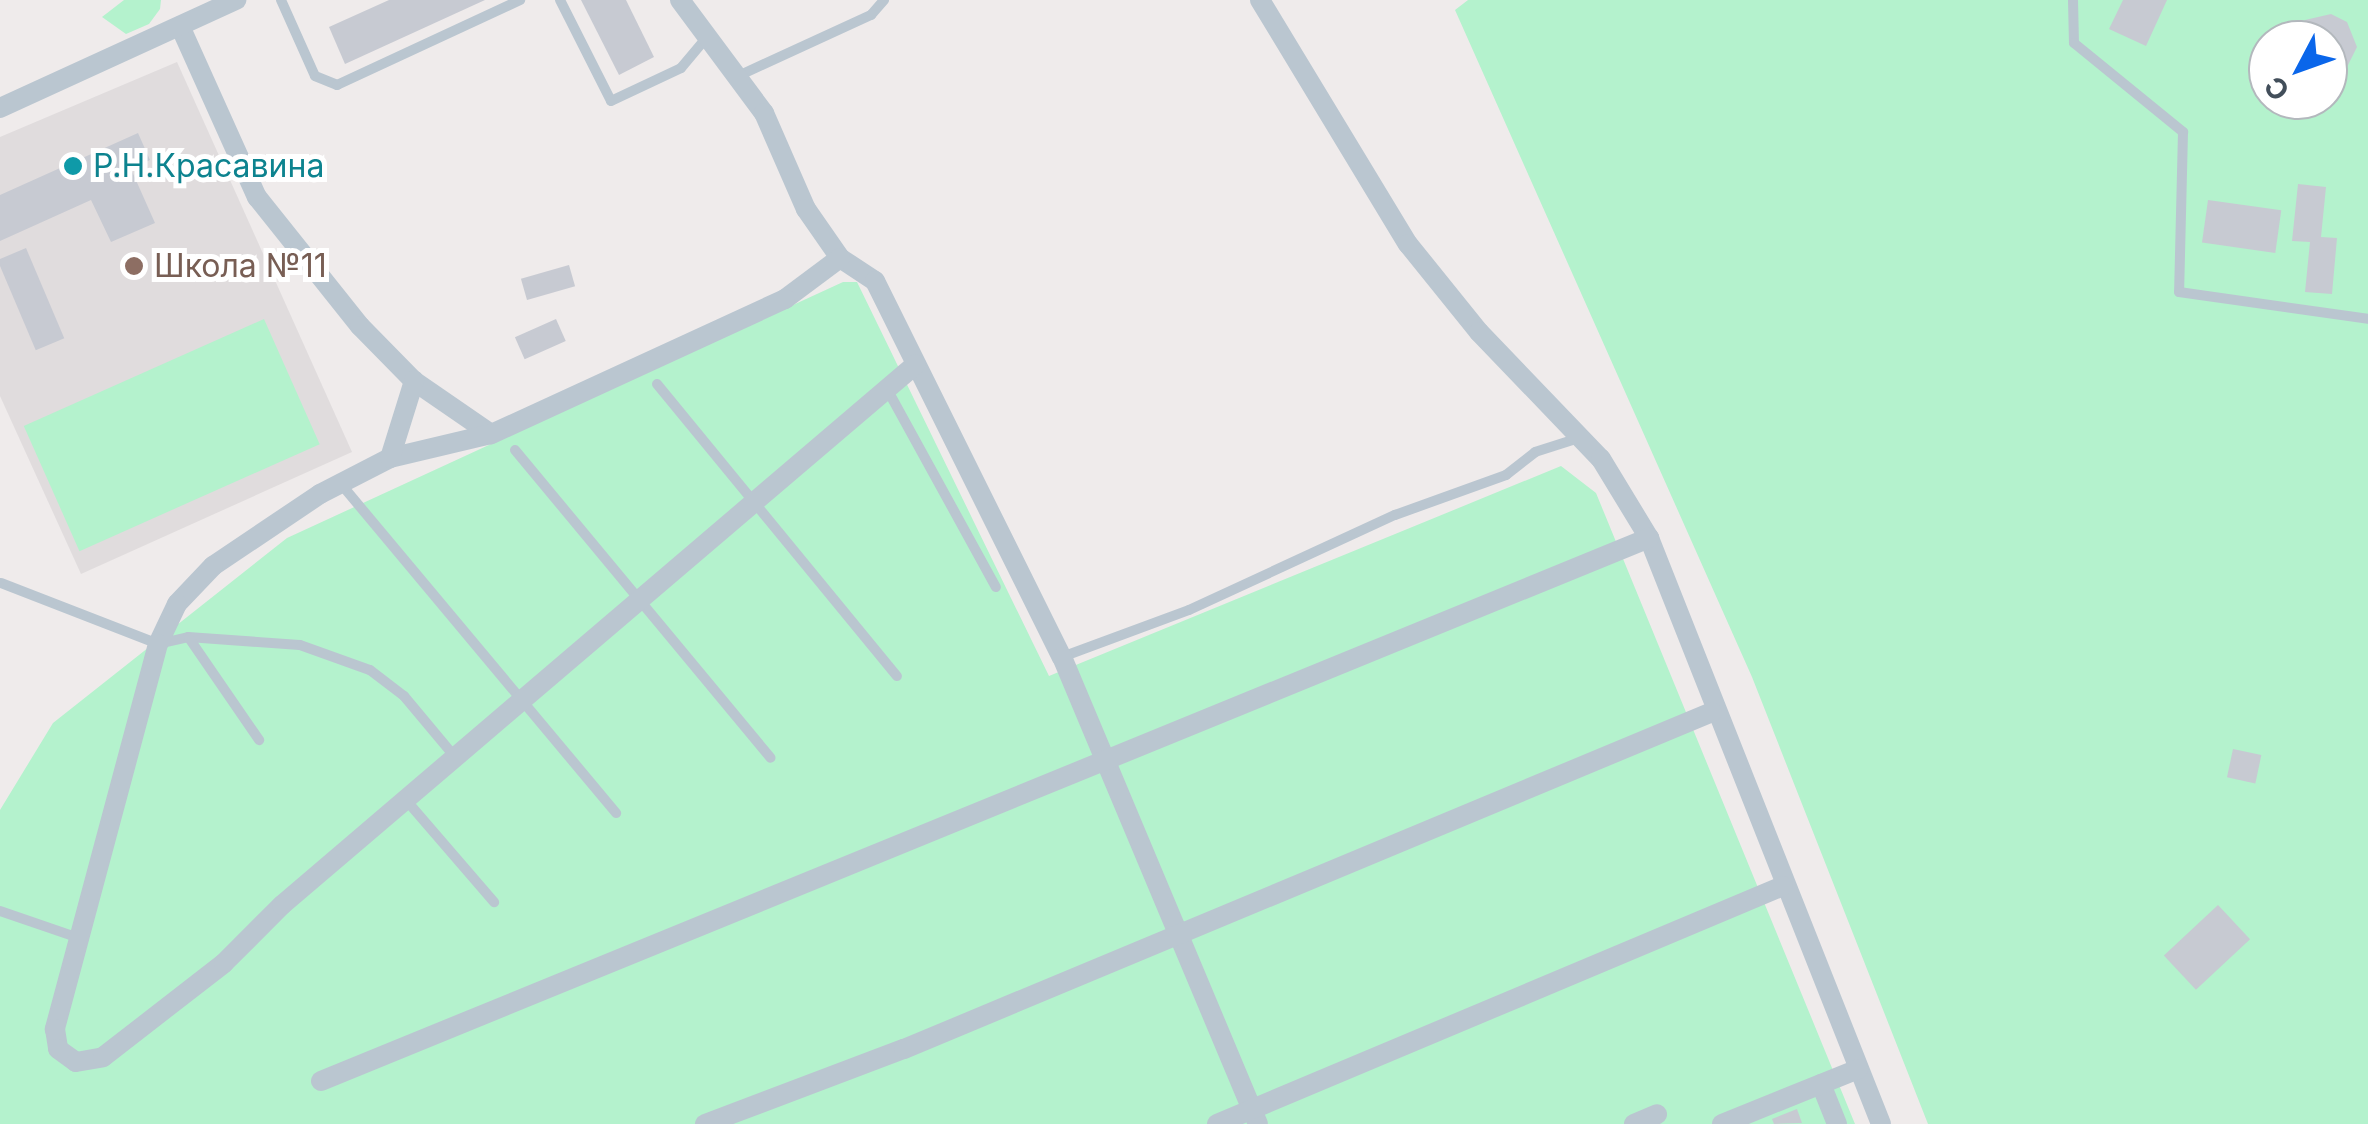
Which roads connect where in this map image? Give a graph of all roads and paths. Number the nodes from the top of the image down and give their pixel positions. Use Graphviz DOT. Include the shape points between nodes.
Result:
graph roads {
  1 [pos="236,0"];
  2 [pos="280,0"];
  3 [pos="520,0"];
  4 [pos="560,0"];
  5 [pos="680,0"];
  6 [pos="884,0"];
  7 [pos="1260,0"];
  8 [pos="2073,0"];
  9 [pos="190,14"];
  10 [pos="706,38"];
  11 [pos="736,77"];
  12 [pos="0,108"];
  13 [pos="840,258"];
  14 [pos="2368,319"];
  15 [pos="916,364"];
  16 [pos="414,381"];
  17 [pos="658,384"];
  18 [pos="887,389"];
  19 [pos="490,434"];
  20 [pos="1581,438"];
  21 [pos="515,450"];
  22 [pos="390,458"];
  23 [pos="341,484"];
  24 [pos="752,504"];
  25 [pos="1648,538"];
  26 [pos="0,583"];
  27 [pos="996,588"];
  28 [pos="639,602"];
  29 [pos="188,636"];
  30 [pos="158,644"];
  31 [pos="1062,657"];
  32 [pos="897,676"];
  33 [pos="520,702"];
  34 [pos="1712,712"];
  35 [pos="258,740"];
  36 [pos="455,758"];
  37 [pos="771,758"];
  38 [pos="1104,758"];
  39 [pos="406,800"];
  40 [pos="616,813"];
  41 [pos="1783,886"];
  42 [pos="494,902"];
  43 [pos="0,911"];
  44 [pos="1178,932"];
  45 [pos="79,938"];
  46 [pos="1858,1069"];
  47 [pos="321,1081"];
  48 [pos="1820,1084"];
  49 [pos="1657,1114"];
  50 [pos="1255,1116"];
  51 [pos="705,1124"];
  52 [pos="1217,1124"];
  53 [pos="1634,1124"];
  54 [pos="1722,1124"];
  55 [pos="1837,1124"];
  56 [pos="1881,1124"];
  1 -- 9 [label="street"];
  2 -- 3 [label="lane" via="314,76 337,85"];
  4 -- 10 [label="lane" via="611,101 682,68"];
  5 -- 10 [label="street"];
  6 -- 11 [label="lane" via="871,16"];
  7 -- 20 [label="street" via="1408,244 1479,332"];
  8 -- 14 [label="lane" via="2074,43 2184,132 2179,292"];
  9 -- 12 [label="street"];
  9 -- 16 [label="street" via="257,198 360,326"];
  10 -- 11 [label="street"];
  11 -- 13 [label="street" via="764,113 806,210"];
  13 -- 15 [label="street" via="875,281"];
  13 -- 19 [label="street" via="784,298"];
  15 -- 18 [label="street"];
  15 -- 31 [label="street"];
  16 -- 19 [label="street"];
  16 -- 22 [label="street"];
  17 -- 24 [label="lane"];
  18 -- 24 [label="street"];
  18 -- 27 [label="lane"];
  19 -- 22 [label="street"];
  20 -- 25 [label="street"];
  20 -- 31 [label="lane" via="1535,452 1506,475 1395,516 1189,610"];
  21 -- 28 [label="lane"];
  22 -- 23 [label="street"];
  23 -- 30 [label="street" via="214,566 177,604"];
  23 -- 33 [label="lane"];
  24 -- 28 [label="street"];
  24 -- 32 [label="lane"];
  25 -- 34 [label="street"];
  25 -- 38 [label="street"];
  26 -- 30 [label="lane"];
  28 -- 33 [label="street"];
  28 -- 37 [label="lane"];
  29 -- 30 [label="lane"];
  29 -- 35 [label="lane"];
  29 -- 36 [label="lane" via="300,645 370,670 404,696"];
  30 -- 45 [label="street"];
  31 -- 38 [label="street"];
  33 -- 36 [label="street"];
  33 -- 40 [label="lane"];
  34 -- 41 [label="street"];
  34 -- 44 [label="street"];
  36 -- 39 [label="street"];
  38 -- 44 [label="street"];
  38 -- 47 [label="street"];
  39 -- 42 [label="lane"];
  39 -- 45 [label="street" via="224,963 102,1057 76,1062 58,1049 54,1028"];
  41 -- 46 [label="street"];
  41 -- 50 [label="street"];
  43 -- 45 [label="lane"];
  44 -- 50 [label="street"];
  44 -- 51 [label="street" via="904,1049"];
  46 -- 48 [label="street"];
  46 -- 56 [label="street"];
  48 -- 54 [label="street"];
  48 -- 55 [label="street"];
  49 -- 53 [label="street"];
  50 -- 52 [label="street"];
}
